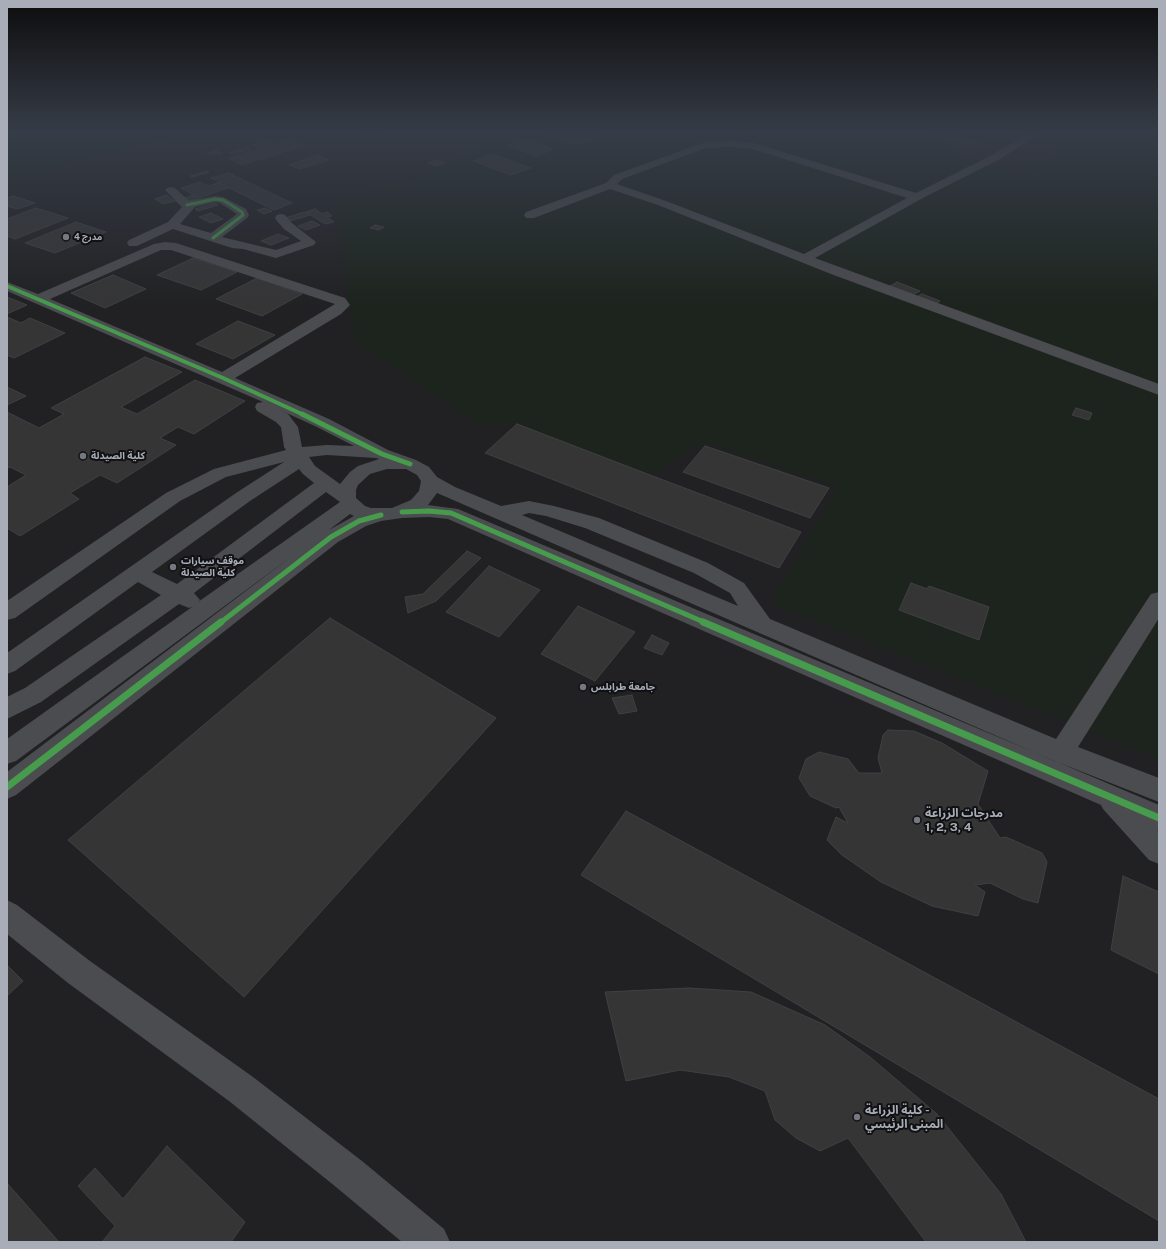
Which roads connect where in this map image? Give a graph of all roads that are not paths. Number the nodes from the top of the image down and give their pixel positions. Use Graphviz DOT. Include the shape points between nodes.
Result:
graph roads {
  1 [pos="171,190"];
  2 [pos="596,190"];
  3 [pos="625,190"];
  4 [pos="896,190"];
  5 [pos="930,190"];
  6 [pos="917,197"];
  7 [pos="187,204"];
  8 [pos="530,215"];
  9 [pos="281,218"];
  10 [pos="172,225"];
  11 [pos="213,238"];
  12 [pos="123,248"];
  13 [pos="804,258"];
  14 [pos="45,283"];
  15 [pos="7,286"];
  16 [pos="24,292"];
  17 [pos="7,295"];
  18 [pos="39,299"];
  19 [pos="222,378"];
  20 [pos="1159,390"];
  21 [pos="382,454"];
  22 [pos="299,456"];
  23 [pos="410,464"];
  24 [pos="430,481"];
  25 [pos="326,483"];
  26 [pos="349,501"];
  27 [pos="391,514"];
  28 [pos="137,573"];
  29 [pos="177,595"];
  30 [pos="1159,600"];
  31 [pos="206,608"];
  32 [pos="7,612"];
  33 [pos="7,665"];
  34 [pos="7,709"];
  35 [pos="1061,752"];
  36 [pos="7,753"];
  37 [pos="7,787"];
  38 [pos="1159,790"];
  39 [pos="1108,796"];
  40 [pos="1159,818"];
  41 [pos="1159,851"];
  42 [pos="7,915"];
  43 [pos="431,1242"];
  1 -- 7 [label="street"];
  2 -- 8 [label="street"];
  3 -- 13 [label="street"];
  4 -- 6 [label="street"];
  5 -- 6 [label="street"];
  6 -- 13 [label="street"];
  7 -- 10 [label="street" via="189,207"];
  7 -- 11 [label="street" via="223,200 242,212 243,215"];
  9 -- 11 [label="street" via="310,242 276,254"];
  10 -- 11 [label="street"];
  10 -- 12 [label="street"];
  13 -- 20 [label="street"];
  14 -- 16 [label="street"];
  15 -- 16 [label="street"];
  16 -- 18 [label="street"];
  17 -- 22 [label="street" via="248,399 282,418 289,427 293,447"];
  18 -- 19 [label="street"];
  18 -- 19 [label="street" via="158,247 172,246 340,301 343,305"];
  19 -- 21 [label="street" via="323,423"];
  21 -- 22 [label="street" via="328,450"];
  21 -- 23 [label="street"];
  22 -- 25 [label="street" via="309,470"];
  22 -- 28 [label="street"];
  22 -- 32 [label="street" via="220,473 173,496"];
  23 -- 24 [label="street" via="423,471"];
  23 -- 26 [label="street" via="386,463 364,470 350,483 347,490"];
  24 -- 27 [label="street" via="428,493 418,504"];
  24 -- 35 [label="street" via="448,491"];
  25 -- 26 [label="street"];
  25 -- 29 [label="street"];
  26 -- 27 [label="street" via="358,510 368,514"];
  26 -- 31 [label="street"];
  27 -- 37 [label="street" via="359,522 331,537"];
  27 -- 39 [label="street" via="429,511 451,513"];
  28 -- 29 [label="street"];
  28 -- 33 [label="street"];
  29 -- 31 [label="street"];
  29 -- 34 [label="street" via="33,695"];
  30 -- 35 [label="street"];
  31 -- 36 [label="street"];
  35 -- 38 [label="street"];
  39 -- 40 [label="street"];
  39 -- 41 [label="street"];
  42 -- 43 [label="street" via="79,972 241,1089"];
}
